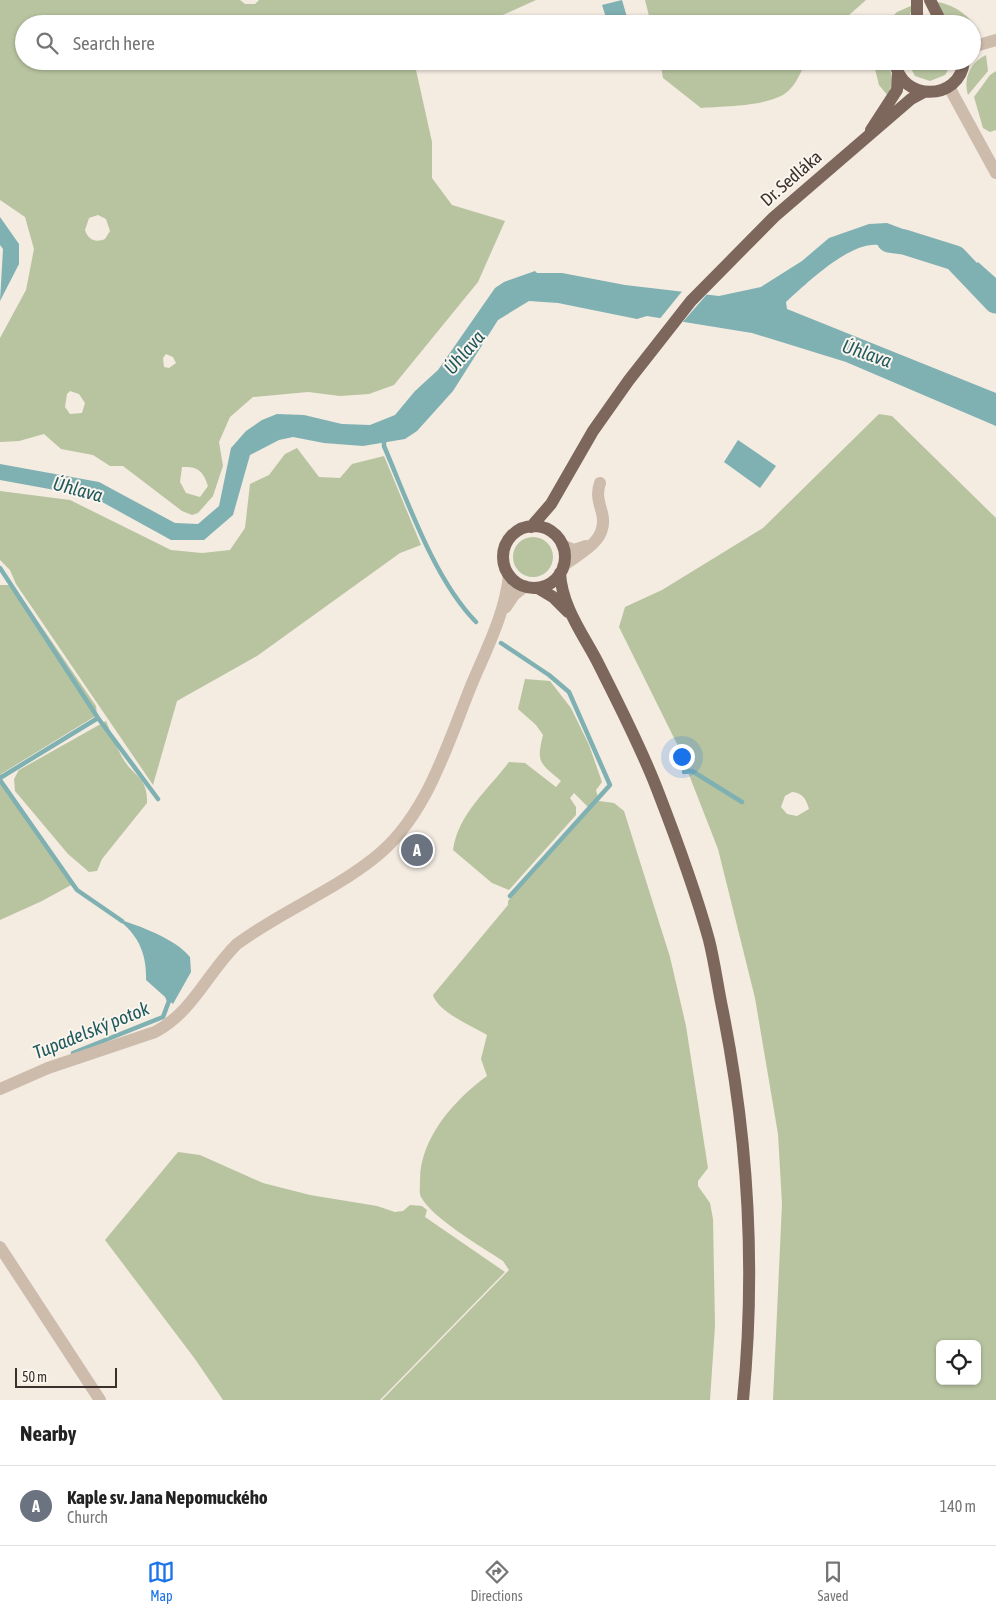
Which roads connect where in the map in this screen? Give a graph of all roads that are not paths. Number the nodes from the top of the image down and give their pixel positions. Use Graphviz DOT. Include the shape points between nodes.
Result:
graph roads {
  1 [pos="917,0"];
  2 [pos="930,0"];
  3 [pos="917,15"];
  4 [pos="938,15"];
  5 [pos="996,40"];
  6 [pos="981,44"];
  7 [pos="897,70"];
  8 [pos="899,70"];
  9 [pos="961,70"];
  10 [pos="948,87"];
  11 [pos="924,92"];
  12 [pos="864,139"];
  13 [pos="996,173"];
  14 [pos="600,483"];
  15 [pos="551,504"];
  16 [pos="531,527"];
  17 [pos="552,533"];
  18 [pos="593,544"];
  19 [pos="562,545"];
  20 [pos="562,569"];
  21 [pos="509,575"];
  22 [pos="524,586"];
  23 [pos="538,588"];
  24 [pos="500,616"];
  25 [pos="572,616"];
  26 [pos="0,1089"];
  27 [pos="0,1247"];
  28 [pos="100,1400"];
  29 [pos="743,1400"];
  1 -- 3 [label="main road"];
  2 -- 4 [label="main road"];
  5 -- 6 [label="street"];
  7 -- 12 [label="main road, Dr. Sedláka" via="897,90"];
  8 -- 11 [label="main road, Dr. Sedláka" via="909,86"];
  9 -- 10 [label="main road"];
  10 -- 11 [label="main road, Dr. Sedláka"];
  10 -- 13 [label="street"];
  11 -- 12 [label="main road, Dr. Sedláka"];
  12 -- 15 [label="main road, Dr. Sedláka" via="744,246 680,314 593,431"];
  14 -- 18 [label="street" via="597,492 602,528 599,539"];
  15 -- 16 [label="main road, Dr. Sedláka"];
  15 -- 17 [label="main road"];
  16 -- 17 [label="main road" via="544,528"];
  16 -- 21 [label="main road" via="512,536 504,548 503,562"];
  17 -- 19 [label="main road"];
  18 -- 19 [label="street" via="574,550"];
  18 -- 20 [label="street"];
  19 -- 20 [label="main road"];
  20 -- 23 [label="main road" via="551,583"];
  20 -- 25 [label="main road" via="561,585"];
  21 -- 22 [label="main road"];
  21 -- 24 [label="street"];
  22 -- 23 [label="main road"];
  22 -- 24 [label="street"];
  23 -- 25 [label="main road" via="553,597"];
  24 -- 26 [label="street" via="435,774 410,818 382,851 237,944 225,955 191,1004 166,1026 48,1068"];
  25 -- 29 [label="main road" via="640,745 677,841 709,941 733,1064 748,1192 750,1268"];
  27 -- 28 [label="street"];
}
